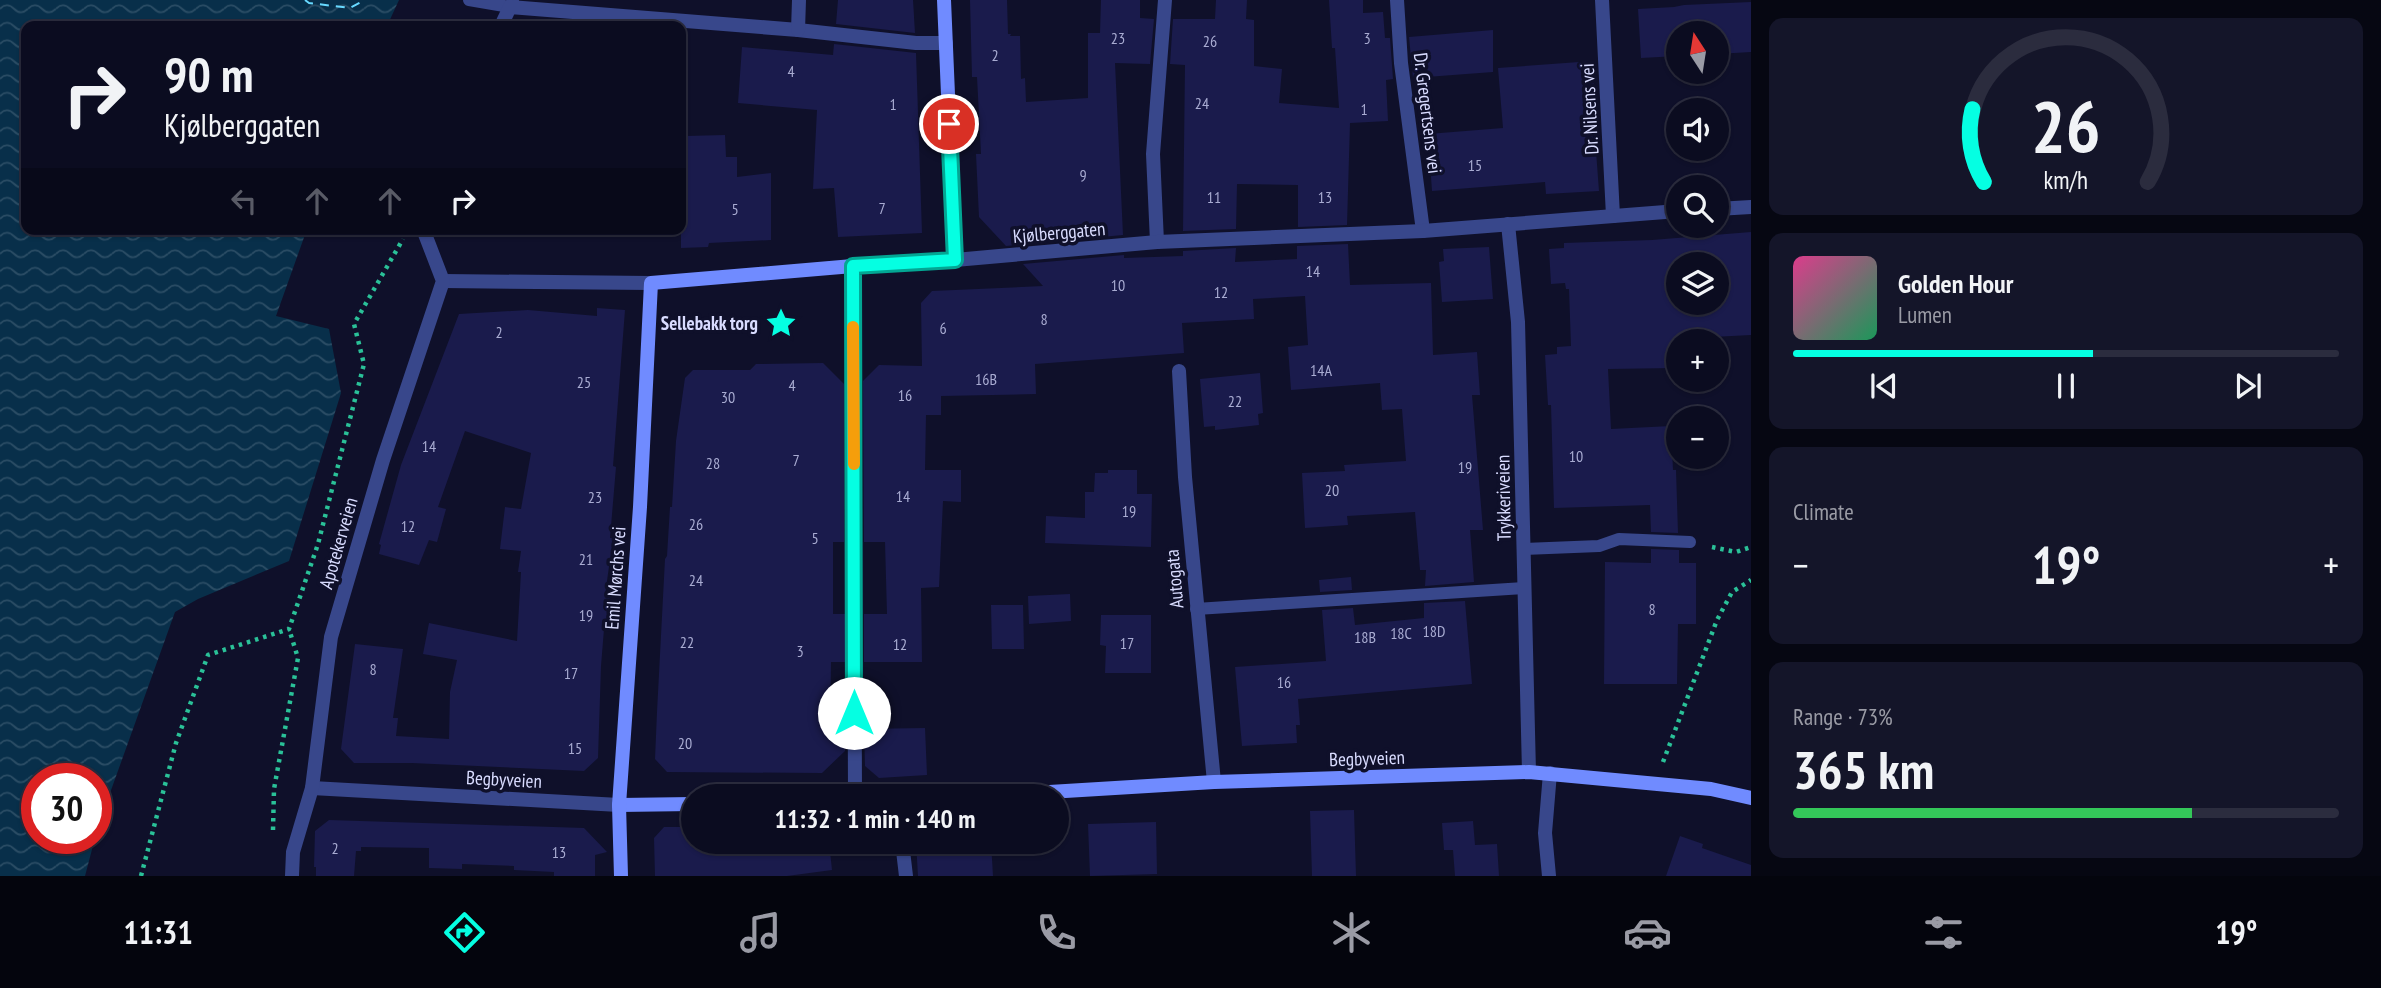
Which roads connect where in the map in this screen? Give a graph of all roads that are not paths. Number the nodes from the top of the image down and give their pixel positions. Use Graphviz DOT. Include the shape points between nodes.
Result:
graph roads {
  1 [pos="469,0"];
  2 [pos="799,0"];
  3 [pos="944,0"];
  4 [pos="1165,0"];
  5 [pos="1397,0"];
  6 [pos="1602,0"];
  7 [pos="511,4"];
  8 [pos="503,21"];
  9 [pos="798,30"];
  10 [pos="946,43"];
  11 [pos="1751,206"];
  12 [pos="1729,208"];
  13 [pos="1666,212"];
  14 [pos="1614,216"];
  15 [pos="1508,224"];
  16 [pos="1423,231"];
  17 [pos="425,235"];
  18 [pos="1157,242"];
  19 [pos="955,260"];
  20 [pos="853,266"];
  21 [pos="443,281"];
  22 [pos="651,283"];
  23 [pos="1179,371"];
  24 [pos="1690,542"];
  25 [pos="1523,549"];
  26 [pos="1524,588"];
  27 [pos="1196,609"];
  28 [pos="1529,772"];
  29 [pos="1550,773"];
  30 [pos="1214,782"];
  31 [pos="855,784"];
  32 [pos="312,788"];
  33 [pos="1069,791"];
  34 [pos="1751,798"];
  35 [pos="681,804"];
  36 [pos="619,805"];
  37 [pos="903,854"];
  38 [pos="292,876"];
  39 [pos="621,876"];
  40 [pos="906,876"];
  41 [pos="1549,876"];
  1 -- 7 [label="lane"];
  2 -- 9 [label="street"];
  3 -- 10 [label="main road"];
  4 -- 18 [label="street" via="1153,154"];
  5 -- 16 [label="street, Dr. Gregertsens vei"];
  6 -- 14 [label="street, Dr. Nilsens vei"];
  7 -- 8 [label="street"];
  7 -- 9 [label="street"];
  9 -- 10 [label="street"];
  10 -- 19 [label="main road"];
  11 -- 12 [label="street"];
  13 -- 14 [label="street, Kjølberggaten"];
  14 -- 15 [label="street, Kjølberggaten"];
  15 -- 16 [label="street, Kjølberggaten"];
  15 -- 25 [label="street, Trykkeriveien" via="1518,322"];
  16 -- 18 [label="street, Kjølberggaten"];
  17 -- 21 [label="street"];
  18 -- 19 [label="street, Kjølberggaten"];
  19 -- 20 [label="main road, Kjølberggaten"];
  20 -- 22 [label="main road, Kjølberggaten"];
  20 -- 31 [label="street"];
  21 -- 22 [label="street, Kjølberggaten"];
  21 -- 32 [label="street, Apotekerveien" via="383,460 331,637"];
  22 -- 36 [label="main road, Emil Mørchs vei"];
  23 -- 27 [label="street, Autogata"];
  24 -- 25 [label="lane" via="1619,539 1599,546"];
  25 -- 26 [label="street, Trykkeriveien"];
  26 -- 27 [label="lane"];
  26 -- 28 [label="street, Trykkeriveien"];
  27 -- 30 [label="street, Autogata"];
  28 -- 29 [label="main road, Begbyveien"];
  28 -- 30 [label="main road, Begbyveien"];
  29 -- 34 [label="main road, Begbyveien" via="1711,789"];
  29 -- 41 [label="street" via="1545,832"];
  30 -- 33 [label="main road, Begbyveien"];
  32 -- 36 [label="street, Begbyveien"];
  32 -- 38 [label="street, Apotekerveien" via="293,852"];
  35 -- 36 [label="main road, Begbyveien"];
  36 -- 39 [label="main road, Emil Mørchs vei"];
  37 -- 40 [label="street"];
}
